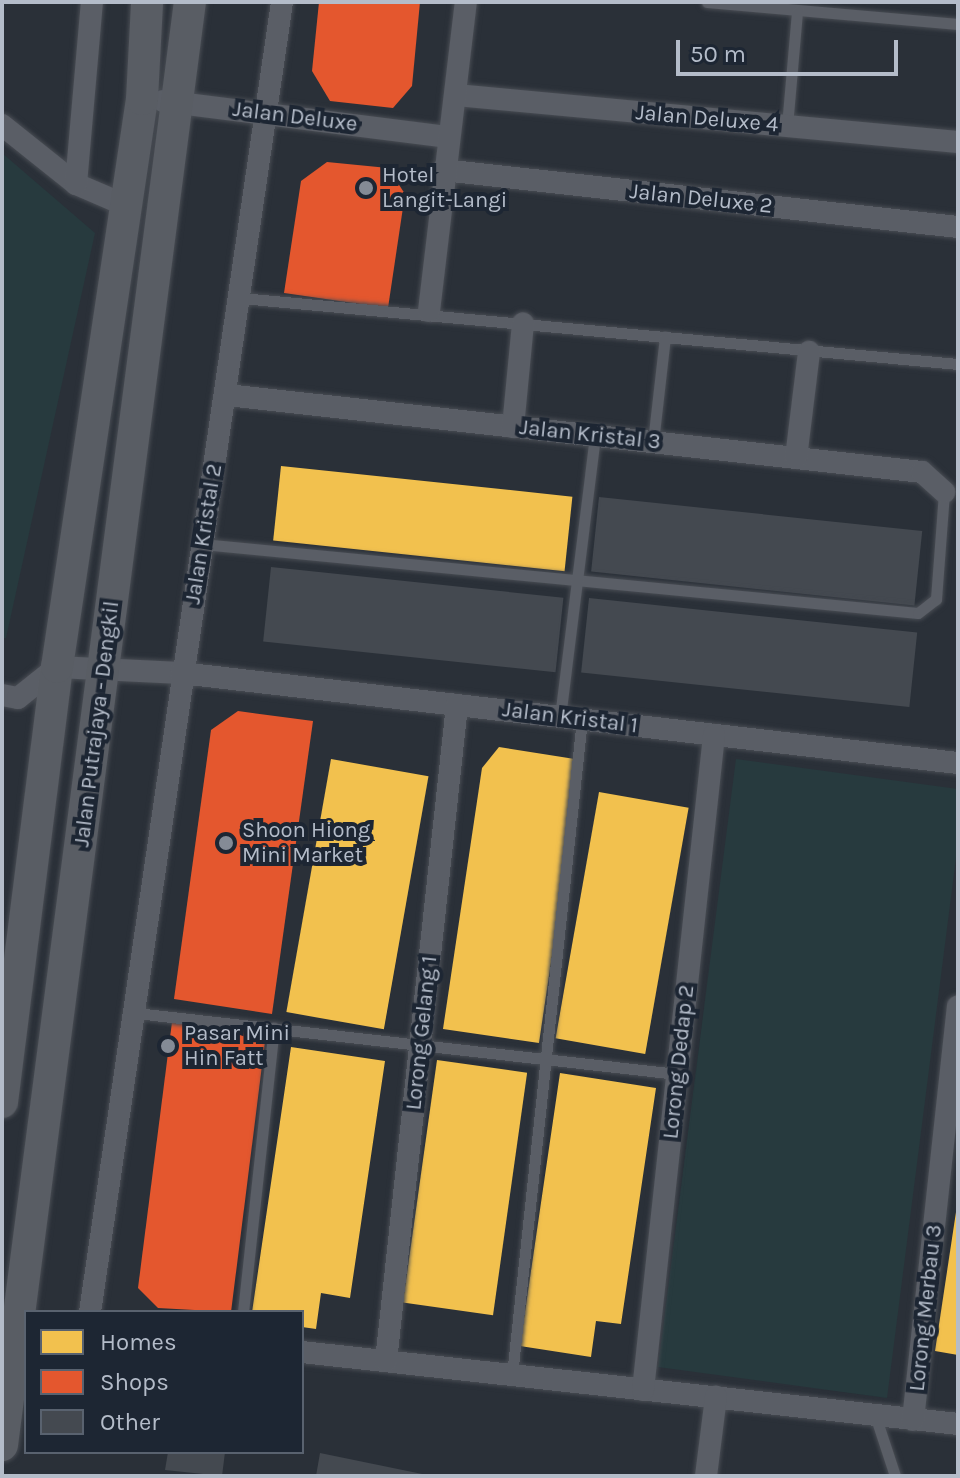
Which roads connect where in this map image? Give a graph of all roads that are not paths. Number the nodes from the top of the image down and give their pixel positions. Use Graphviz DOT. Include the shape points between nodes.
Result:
graph roads {
  1 [pos="92,2"];
  2 [pos="147,2"];
  3 [pos="190,2"];
  4 [pos="282,2"];
  5 [pos="466,2"];
  6 [pos="707,2"];
  7 [pos="797,11"];
  8 [pos="958,24"];
  9 [pos="456,95"];
  10 [pos="142,99"];
  11 [pos="181,102"];
  12 [pos="266,114"];
  13 [pos="2,125"];
  14 [pos="787,126"];
  15 [pos="449,137"];
  16 [pos="958,142"];
  17 [pos="443,170"];
  18 [pos="76,184"];
  19 [pos="125,205"];
  20 [pos="958,227"];
  21 [pos="241,298"];
  22 [pos="429,311"];
  23 [pos="523,323"];
  24 [pos="665,337"];
  25 [pos="809,352"];
  26 [pos="958,364"];
  27 [pos="227,395"];
  28 [pos="513,427"];
  29 [pos="595,436"];
  30 [pos="653,442"];
  31 [pos="796,458"];
  32 [pos="944,492"];
  33 [pos="202,544"];
  34 [pos="578,585"];
  35 [pos="57,667"];
  36 [pos="104,672"];
  37 [pos="181,673"];
  38 [pos="2,695"];
  39 [pos="457,705"];
  40 [pos="571,718"];
  41 [pos="714,735"];
  42 [pos="958,763"];
  43 [pos="10,968"];
  44 [pos="958,1006"];
  45 [pos="136,1013"];
  46 [pos="274,1028"];
  47 [pos="7,1029"];
  48 [pos="420,1045"];
  49 [pos="546,1059"];
  50 [pos="677,1074"];
  51 [pos="954,1088"];
  52 [pos="2,1102"];
  53 [pos="24,1310"];
  54 [pos="90,1310"];
  55 [pos="243,1310"];
  56 [pos="23,1321"];
  57 [pos="304,1352"];
  58 [pos="386,1361"];
  59 [pos="512,1375"];
  60 [pos="643,1390"];
  61 [pos="716,1397"];
  62 [pos="875,1415"];
  63 [pos="913,1420"];
  64 [pos="958,1424"];
  65 [pos="2,1445"];
  66 [pos="706,1476"];
  67 [pos="895,1476"];
  1 -- 18 [label="street"];
  2 -- 10 [label="main road, Jalan Putrajaya - Dengkil"];
  3 -- 11 [label="main road, Jalan Putrajaya - Dengkil"];
  4 -- 12 [label="street, Jalan Kristal 2"];
  5 -- 9 [label="street"];
  6 -- 7 [label="lane"];
  7 -- 8 [label="lane"];
  7 -- 14 [label="lane"];
  9 -- 14 [label="street, Jalan Deluxe 4"];
  9 -- 15 [label="street"];
  10 -- 11 [label="street, Jalan Deluxe"];
  10 -- 19 [label="main road, Jalan Putrajaya - Dengkil"];
  11 -- 12 [label="street, Jalan Deluxe"];
  11 -- 36 [label="main road, Jalan Putrajaya - Dengkil"];
  12 -- 15 [label="street, Jalan Deluxe"];
  12 -- 21 [label="street, Jalan Kristal 2"];
  13 -- 18 [label="street"];
  14 -- 16 [label="street, Jalan Deluxe 4"];
  15 -- 17 [label="street"];
  17 -- 20 [label="street, Jalan Deluxe 2"];
  17 -- 22 [label="street"];
  18 -- 19 [label="street"];
  19 -- 35 [label="main road, Jalan Putrajaya - Dengkil"];
  21 -- 22 [label="lane"];
  21 -- 27 [label="street, Jalan Kristal 2"];
  22 -- 23 [label="lane"];
  23 -- 24 [label="lane"];
  23 -- 28 [label="street"];
  24 -- 25 [label="lane"];
  24 -- 30 [label="lane"];
  25 -- 26 [label="lane"];
  25 -- 31 [label="street"];
  27 -- 28 [label="street, Jalan Kristal 3"];
  27 -- 33 [label="street, Jalan Kristal 2"];
  28 -- 29 [label="street, Jalan Kristal 3"];
  29 -- 30 [label="street, Jalan Kristal 3"];
  29 -- 34 [label="lane"];
  30 -- 31 [label="street, Jalan Kristal 3"];
  31 -- 32 [label="street, Jalan Kristal 3" via="922,472"];
  32 -- 34 [label="lane" via="936,599 918,613"];
  33 -- 34 [label="lane"];
  33 -- 37 [label="street, Jalan Kristal 2"];
  34 -- 40 [label="lane"];
  35 -- 36 [label="street, Jalan Kristal 1"];
  35 -- 38 [label="street" via="18,698"];
  35 -- 43 [label="main road, Jalan Putrajaya - Dengkil"];
  36 -- 37 [label="street, Jalan Kristal 1"];
  36 -- 53 [label="main road, Jalan Putrajaya - Dengkil"];
  37 -- 39 [label="street, Jalan Kristal 1"];
  37 -- 45 [label="street, Jalan Kristal 2"];
  39 -- 40 [label="street, Jalan Kristal 1"];
  39 -- 48 [label="street, Lorong Gelang 1"];
  40 -- 41 [label="street, Jalan Kristal 1"];
  40 -- 49 [label="lane"];
  41 -- 42 [label="street, Jalan Kristal 1"];
  41 -- 50 [label="street, Lorong Dedap 2"];
  43 -- 47 [label="main road, Jalan Putrajaya - Dengkil"];
  44 -- 51 [label="street, Lorong Merbau 3"];
  45 -- 46 [label="lane"];
  45 -- 54 [label="street, Jalan Kristal 2"];
  46 -- 48 [label="lane"];
  46 -- 55 [label="lane"];
  47 -- 52 [label="main road, Jalan Putrajaya - Dengkil"];
  48 -- 49 [label="lane"];
  48 -- 58 [label="street, Lorong Gelang 1"];
  49 -- 50 [label="lane"];
  49 -- 59 [label="lane"];
  50 -- 60 [label="street, Lorong Dedap 2"];
  51 -- 63 [label="street, Lorong Merbau 3"];
  56 -- 65 [label="main road, Jalan Putrajaya - Dengkil"];
  57 -- 58 [label="street"];
  58 -- 59 [label="street"];
  59 -- 60 [label="street"];
  60 -- 61 [label="street"];
  61 -- 62 [label="street"];
  61 -- 66 [label="street"];
  62 -- 63 [label="street"];
  62 -- 67 [label="lane"];
  63 -- 64 [label="street"];
}
